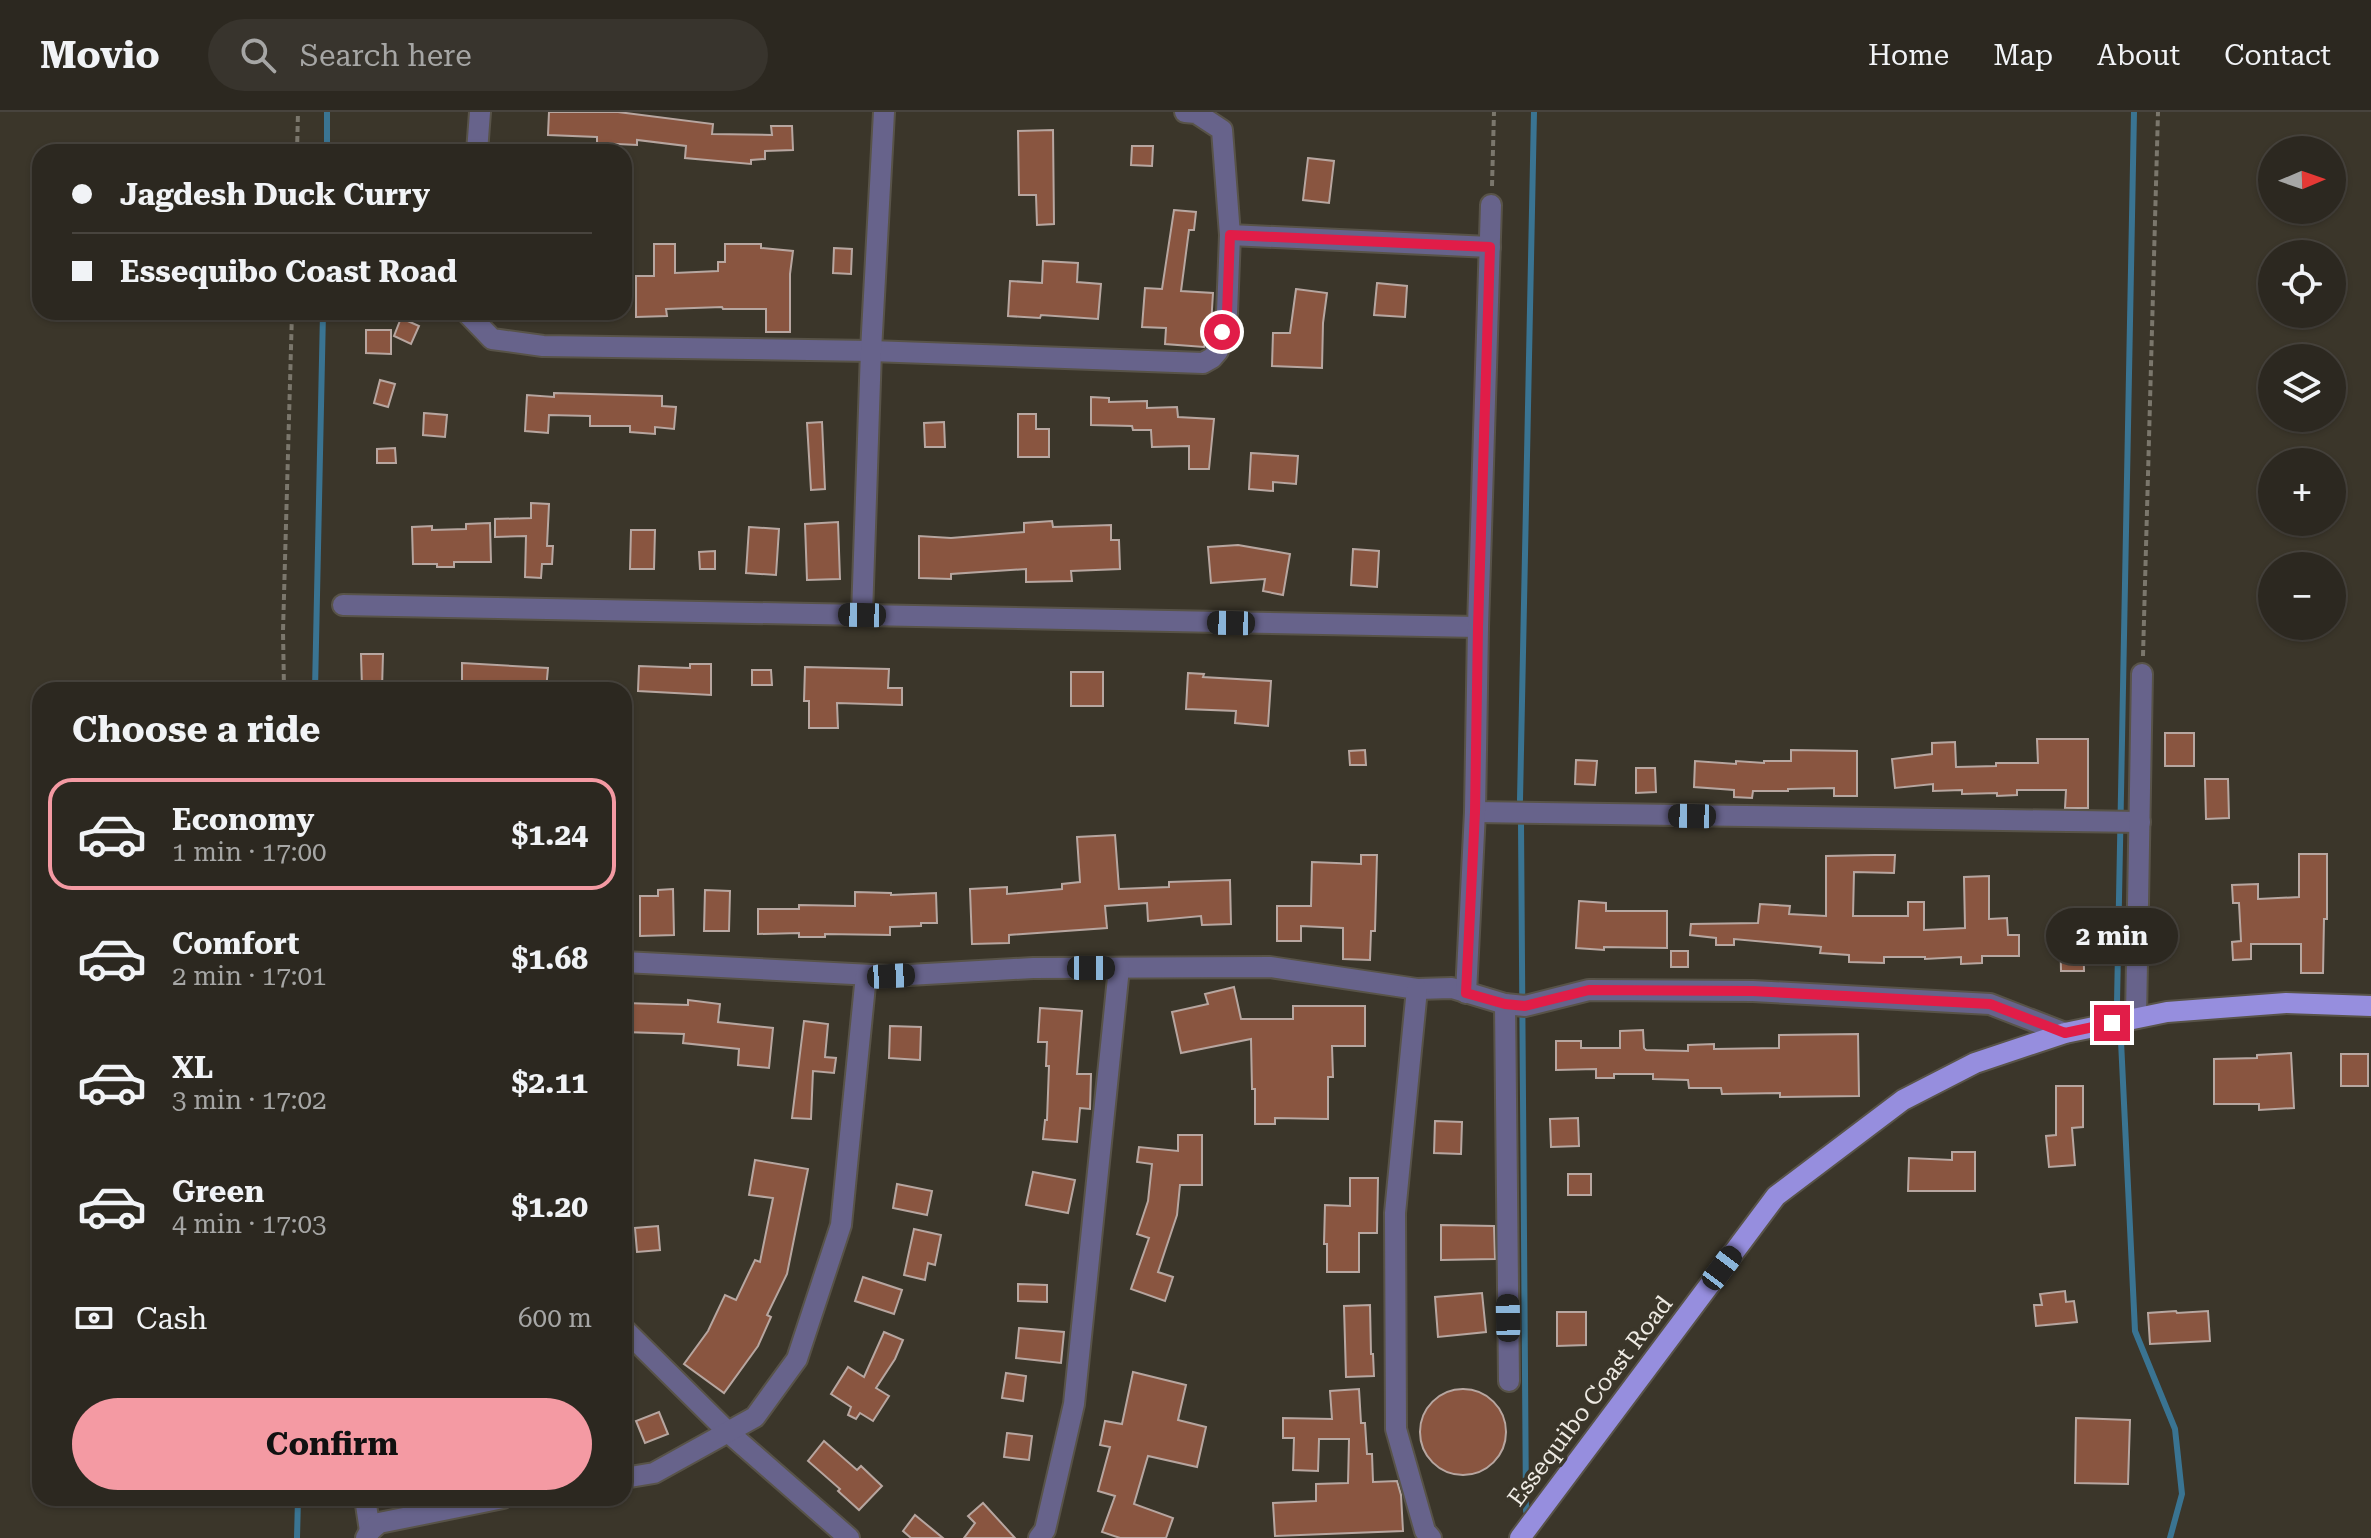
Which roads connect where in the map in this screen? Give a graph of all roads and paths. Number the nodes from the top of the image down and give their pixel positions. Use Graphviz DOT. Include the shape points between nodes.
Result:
graph roads {
  1 [pos="298,112"];
  2 [pos="480,112"];
  3 [pos="884,112"];
  4 [pos="1185,112"];
  5 [pos="1494,112"];
  6 [pos="2158,112"];
  7 [pos="297,144"];
  8 [pos="478,144"];
  9 [pos="1491,205"];
  10 [pos="1230,235"];
  11 [pos="1490,247"];
  12 [pos="292,320"];
  13 [pos="474,320"];
  14 [pos="871,351"];
  15 [pos="343,605"];
  16 [pos="862,615"];
  17 [pos="1478,627"];
  18 [pos="2142,674"];
  19 [pos="284,682"];
  20 [pos="1475,812"];
  21 [pos="2138,822"];
  22 [pos="632,962"];
  23 [pos="1119,968"];
  24 [pos="866,975"];
  25 [pos="1417,989"];
  26 [pos="1466,993"];
  27 [pos="1505,1004"];
  28 [pos="2371,1006"];
  29 [pos="2136,1018"];
  30 [pos="2065,1033"];
  31 [pos="632,1337"];
  32 [pos="1509,1381"];
  33 [pos="728,1432"];
  34 [pos="632,1477"];
  35 [pos="366,1506"];
  36 [pos="463,1506"];
  37 [pos="368,1535"];
  38 [pos="849,1538"];
  39 [pos="1039,1538"];
  40 [pos="1431,1538"];
  41 [pos="1520,1538"];
  1 -- 7 [label="path"];
  2 -- 8 [label="street"];
  3 -- 14 [label="street"];
  4 -- 10 [label="street" via="1222,130"];
  5 -- 9 [label="path"];
  6 -- 18 [label="path"];
  9 -- 11 [label="street"];
  10 -- 11 [label="street"];
  10 -- 14 [label="street" via="1227,313 1218,351 1203,363"];
  11 -- 17 [label="street"];
  12 -- 19 [label="path"];
  13 -- 14 [label="street" via="492,339 543,346"];
  14 -- 16 [label="street"];
  15 -- 16 [label="street"];
  16 -- 17 [label="street"];
  17 -- 20 [label="street"];
  18 -- 21 [label="street"];
  20 -- 21 [label="street"];
  20 -- 26 [label="street"];
  21 -- 29 [label="street"];
  22 -- 24 [label="street"];
  23 -- 24 [label="street"];
  23 -- 25 [label="street" via="1270,967"];
  23 -- 39 [label="street" via="1074,1404"];
  24 -- 33 [label="street" via="841,1225 797,1359 755,1417"];
  25 -- 26 [label="street"];
  25 -- 40 [label="street" via="1395,1213 1396,1429"];
  26 -- 27 [label="street"];
  27 -- 30 [label="street" via="1525,1006 1589,990 1784,992 1990,1004"];
  27 -- 32 [label="street"];
  28 -- 29 [label="main road, Essequibo Coast Road" via="2286,1003"];
  29 -- 30 [label="main road, Essequibo Coast Road"];
  30 -- 41 [label="main road, Essequibo Coast Road" via="1975,1063 1903,1100 1776,1196"];
  31 -- 33 [label="street"];
  33 -- 34 [label="street" via="654,1473"];
  33 -- 38 [label="street"];
  35 -- 37 [label="street"];
  36 -- 37 [label="street" via="379,1523"];
}
